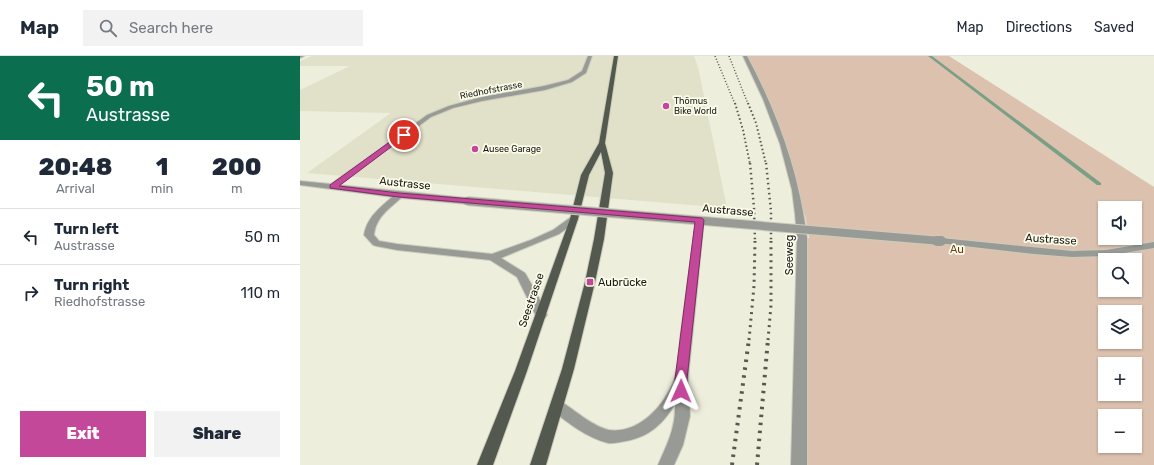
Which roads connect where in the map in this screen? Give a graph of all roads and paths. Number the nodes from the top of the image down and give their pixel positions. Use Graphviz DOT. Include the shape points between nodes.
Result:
graph roads {
  1 [pos="590,56"];
  2 [pos="616,56"];
  3 [pos="745,56"];
  4 [pos="602,144"];
  5 [pos="300,183"];
  6 [pos="332,187"];
  7 [pos="399,195"];
  8 [pos="574,219"];
  9 [pos="700,220"];
  10 [pos="1154,245"];
  11 [pos="493,257"];
  12 [pos="541,315"];
  13 [pos="681,379"];
  14 [pos="557,406"];
  15 [pos="485,465"];
  16 [pos="538,465"];
  17 [pos="666,465"];
  18 [pos="799,465"];
  1 -- 6 [label="street, Riedhofstrasse" via="584,72 570,81 482,99 429,116"];
  2 -- 4 [label="main road, Seestrasse"];
  3 -- 18 [label="street, Seeweg" via="762,88 790,163 800,215 802,238"];
  4 -- 8 [label="main road, Seestrasse" via="585,176"];
  4 -- 14 [label="main road, Seestrasse" via="608,174 599,239"];
  5 -- 6 [label="street, Austrasse"];
  6 -- 7 [label="street, Austrasse"];
  7 -- 9 [label="street, Austrasse, bridge"];
  7 -- 11 [label="street" via="369,227 369,235 376,243 397,248"];
  8 -- 11 [label="street" via="540,240"];
  8 -- 12 [label="main road, Seestrasse"];
  9 -- 10 [label="street, Austrasse, bridge" via="941,240 1046,252 1090,254"];
  9 -- 13 [label="street"];
  11 -- 12 [label="street" via="521,275"];
  12 -- 15 [label="main road, Seestrasse"];
  13 -- 14 [label="street" via="672,400 656,419 645,429 633,434 608,436 578,421"];
  13 -- 17 [label="street" via="683,416 676,444"];
  14 -- 16 [label="main road, Seestrasse"];
}
